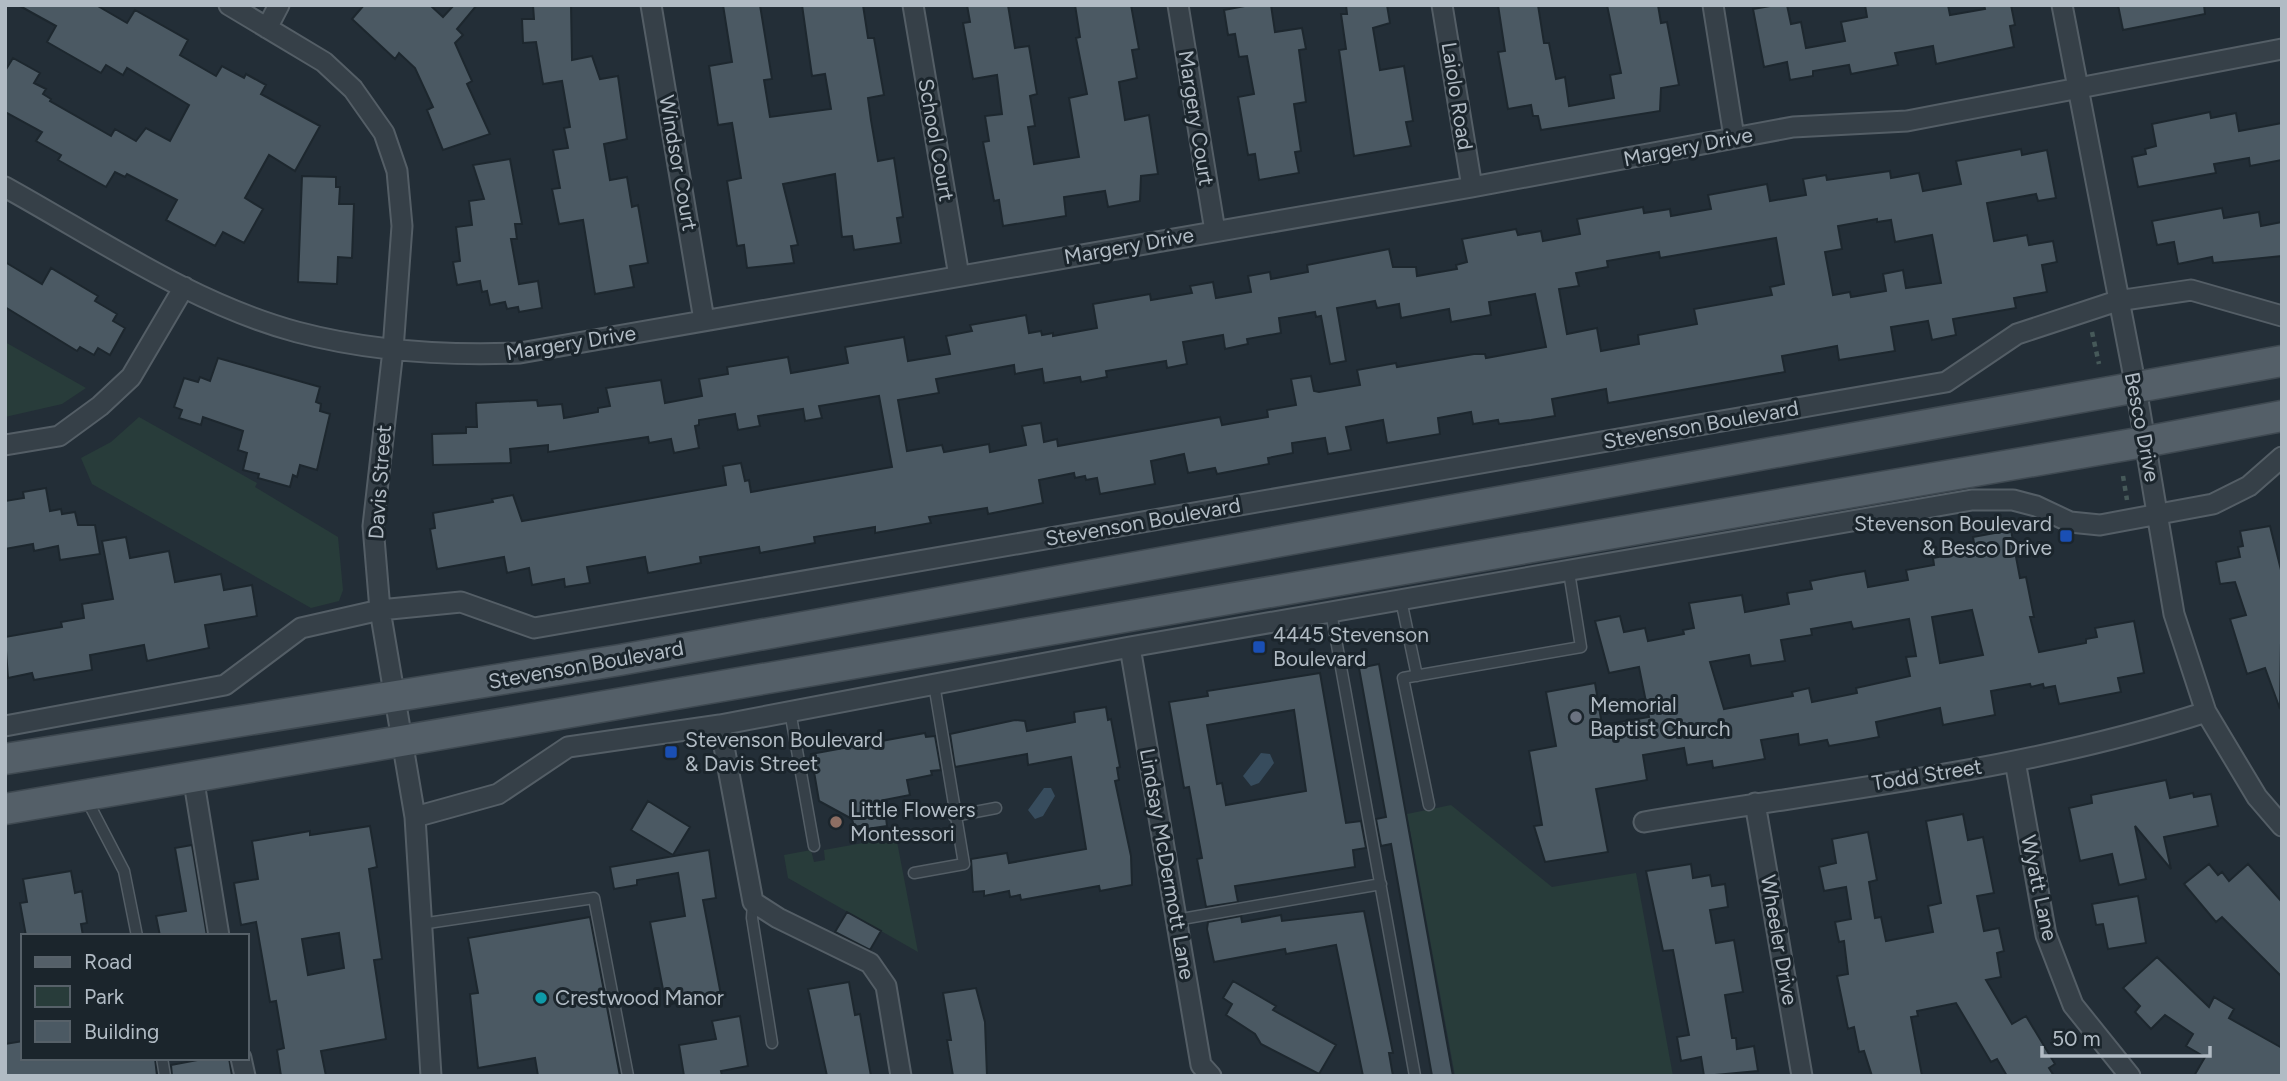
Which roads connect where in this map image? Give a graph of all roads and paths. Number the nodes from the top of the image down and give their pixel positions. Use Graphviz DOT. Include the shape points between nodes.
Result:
graph roads {
  1 [pos="229,5"];
  2 [pos="279,5"];
  3 [pos="651,5"];
  4 [pos="913,5"];
  5 [pos="1178,5"];
  6 [pos="1442,5"];
  7 [pos="1713,5"];
  8 [pos="2062,5"];
  9 [pos="267,28"];
  10 [pos="2282,49"];
  11 [pos="2077,88"];
  12 [pos="1734,137"];
  13 [pos="5,187"];
  14 [pos="1472,187"];
  15 [pos="1215,231"];
  16 [pos="959,275"];
  17 [pos="184,286"];
  18 [pos="2117,301"];
  19 [pos="2282,316"];
  20 [pos="704,320"];
  21 [pos="2092,332"];
  22 [pos="393,349"];
  23 [pos="2282,361"];
  24 [pos="2099,364"];
  25 [pos="2136,388"];
  26 [pos="2282,416"];
  27 [pos="2144,442"];
  28 [pos="5,445"];
  29 [pos="2282,457"];
  30 [pos="2123,476"];
  31 [pos="2127,500"];
  32 [pos="2159,514"];
  33 [pos="1569,572"];
  34 [pos="1401,600"];
  35 [pos="380,610"];
  36 [pos="1331,612"];
  37 [pos="1130,647"];
  38 [pos="1417,676"];
  39 [pos="934,684"];
  40 [pos="396,697"];
  41 [pos="790,711"];
  42 [pos="2206,712"];
  43 [pos="720,725"];
  44 [pos="5,726"];
  45 [pos="400,740"];
  46 [pos="5,759"];
  47 [pos="2014,761"];
  48 [pos="193,776"];
  49 [pos="84,795"];
  50 [pos="1755,803"];
  51 [pos="1429,805"];
  52 [pos="996,808"];
  53 [pos="5,809"];
  54 [pos="954,816"];
  55 [pos="415,817"];
  56 [pos="1644,822"];
  57 [pos="2282,826"];
  58 [pos="814,846"];
  59 [pos="914,873"];
  60 [pos="1381,884"];
  61 [pos="753,902"];
  62 [pos="1176,920"];
  63 [pos="421,924"];
  64 [pos="137,934"];
  65 [pos="219,934"];
  66 [pos="772,1043"];
  67 [pos="431,1076"];
  68 [pos="628,1076"];
  69 [pos="901,1076"];
  70 [pos="1211,1076"];
  71 [pos="1415,1076"];
  72 [pos="1802,1076"];
  73 [pos="2130,1076"];
  1 -- 9 [label="street, Davis Street"];
  2 -- 9 [label="street"];
  3 -- 20 [label="street, Windsor Court"];
  4 -- 16 [label="street, School Court"];
  5 -- 15 [label="street, Margery Court"];
  6 -- 14 [label="street, Laiolo Road"];
  7 -- 12 [label="street"];
  8 -- 11 [label="street, Besco Drive"];
  9 -- 22 [label="street, Davis Street" via="324,62 353,89 384,133 397,171 402,226"];
  10 -- 11 [label="street, Margery Drive"];
  11 -- 12 [label="street, Margery Drive" via="1906,121 1793,127"];
  11 -- 18 [label="street, Besco Drive"];
  12 -- 14 [label="street, Margery Drive"];
  13 -- 17 [label="street, Margery Drive"];
  14 -- 15 [label="street, Margery Drive"];
  15 -- 16 [label="street, Margery Drive"];
  16 -- 20 [label="street, Margery Drive"];
  17 -- 22 [label="street, Margery Drive" via="296,332"];
  17 -- 28 [label="street" via="131,377 100,406 58,436"];
  18 -- 19 [label="street, Stevenson Boulevard" via="2191,290"];
  18 -- 25 [label="street, Besco Drive"];
  18 -- 35 [label="street, Stevenson Boulevard" via="2017,334 1947,382 534,628 461,602"];
  20 -- 22 [label="street, Margery Drive" via="520,353"];
  21 -- 24 [label="path"];
  22 -- 35 [label="street, Davis Street" via="373,526"];
  23 -- 25 [label="main road, Stevenson Boulevard"];
  25 -- 27 [label="street, Besco Drive"];
  25 -- 40 [label="main road, Stevenson Boulevard"];
  26 -- 27 [label="main road, Stevenson Boulevard"];
  27 -- 32 [label="street, Besco Drive"];
  27 -- 45 [label="main road, Stevenson Boulevard"];
  29 -- 32 [label="street" via="2249,486 2213,504"];
  30 -- 31 [label="path"];
  32 -- 33 [label="street" via="2100,525 2070,522 2013,500 1972,500"];
  32 -- 42 [label="street, Besco Drive" via="2174,614"];
  33 -- 34 [label="street"];
  33 -- 38 [label="lane" via="1581,647"];
  34 -- 36 [label="street"];
  34 -- 38 [label="lane"];
  35 -- 40 [label="street, Davis Street"];
  35 -- 44 [label="street, Stevenson Boulevard" via="301,628 225,685"];
  36 -- 37 [label="street"];
  36 -- 60 [label="lane"];
  37 -- 39 [label="street"];
  37 -- 62 [label="street, Lindsay McDermott Lane"];
  38 -- 51 [label="lane" via="1403,678"];
  39 -- 41 [label="street"];
  39 -- 54 [label="lane"];
  40 -- 45 [label="street, Davis Street"];
  40 -- 46 [label="main road, Stevenson Boulevard"];
  41 -- 43 [label="street"];
  41 -- 58 [label="lane"];
  42 -- 47 [label="street, Todd Street" via="2131,736"];
  42 -- 57 [label="street, Besco Drive" via="2257,797"];
  43 -- 55 [label="street" via="568,747 498,794"];
  43 -- 61 [label="street"];
  45 -- 48 [label="main road, Stevenson Boulevard"];
  45 -- 55 [label="street, Davis Street"];
  47 -- 50 [label="street, Todd Street"];
  47 -- 73 [label="street, Wyatt Lane" via="2046,935 2073,1005"];
  48 -- 49 [label="main road, Stevenson Boulevard"];
  48 -- 65 [label="street"];
  49 -- 53 [label="main road, Stevenson Boulevard"];
  49 -- 64 [label="lane" via="124,871"];
  50 -- 56 [label="street, Todd Street"];
  50 -- 72 [label="street, Wheeler Drive"];
  52 -- 54 [label="lane"];
  54 -- 59 [label="lane" via="964,864"];
  55 -- 63 [label="street, Davis Street"];
  60 -- 62 [label="lane"];
  60 -- 71 [label="lane"];
  61 -- 66 [label="lane"];
  61 -- 69 [label="street" via="870,963 886,986"];
  62 -- 70 [label="street, Lindsay McDermott Lane" via="1200,1065"];
  63 -- 67 [label="street, Davis Street"];
  63 -- 68 [label="lane" via="594,898"];
}
